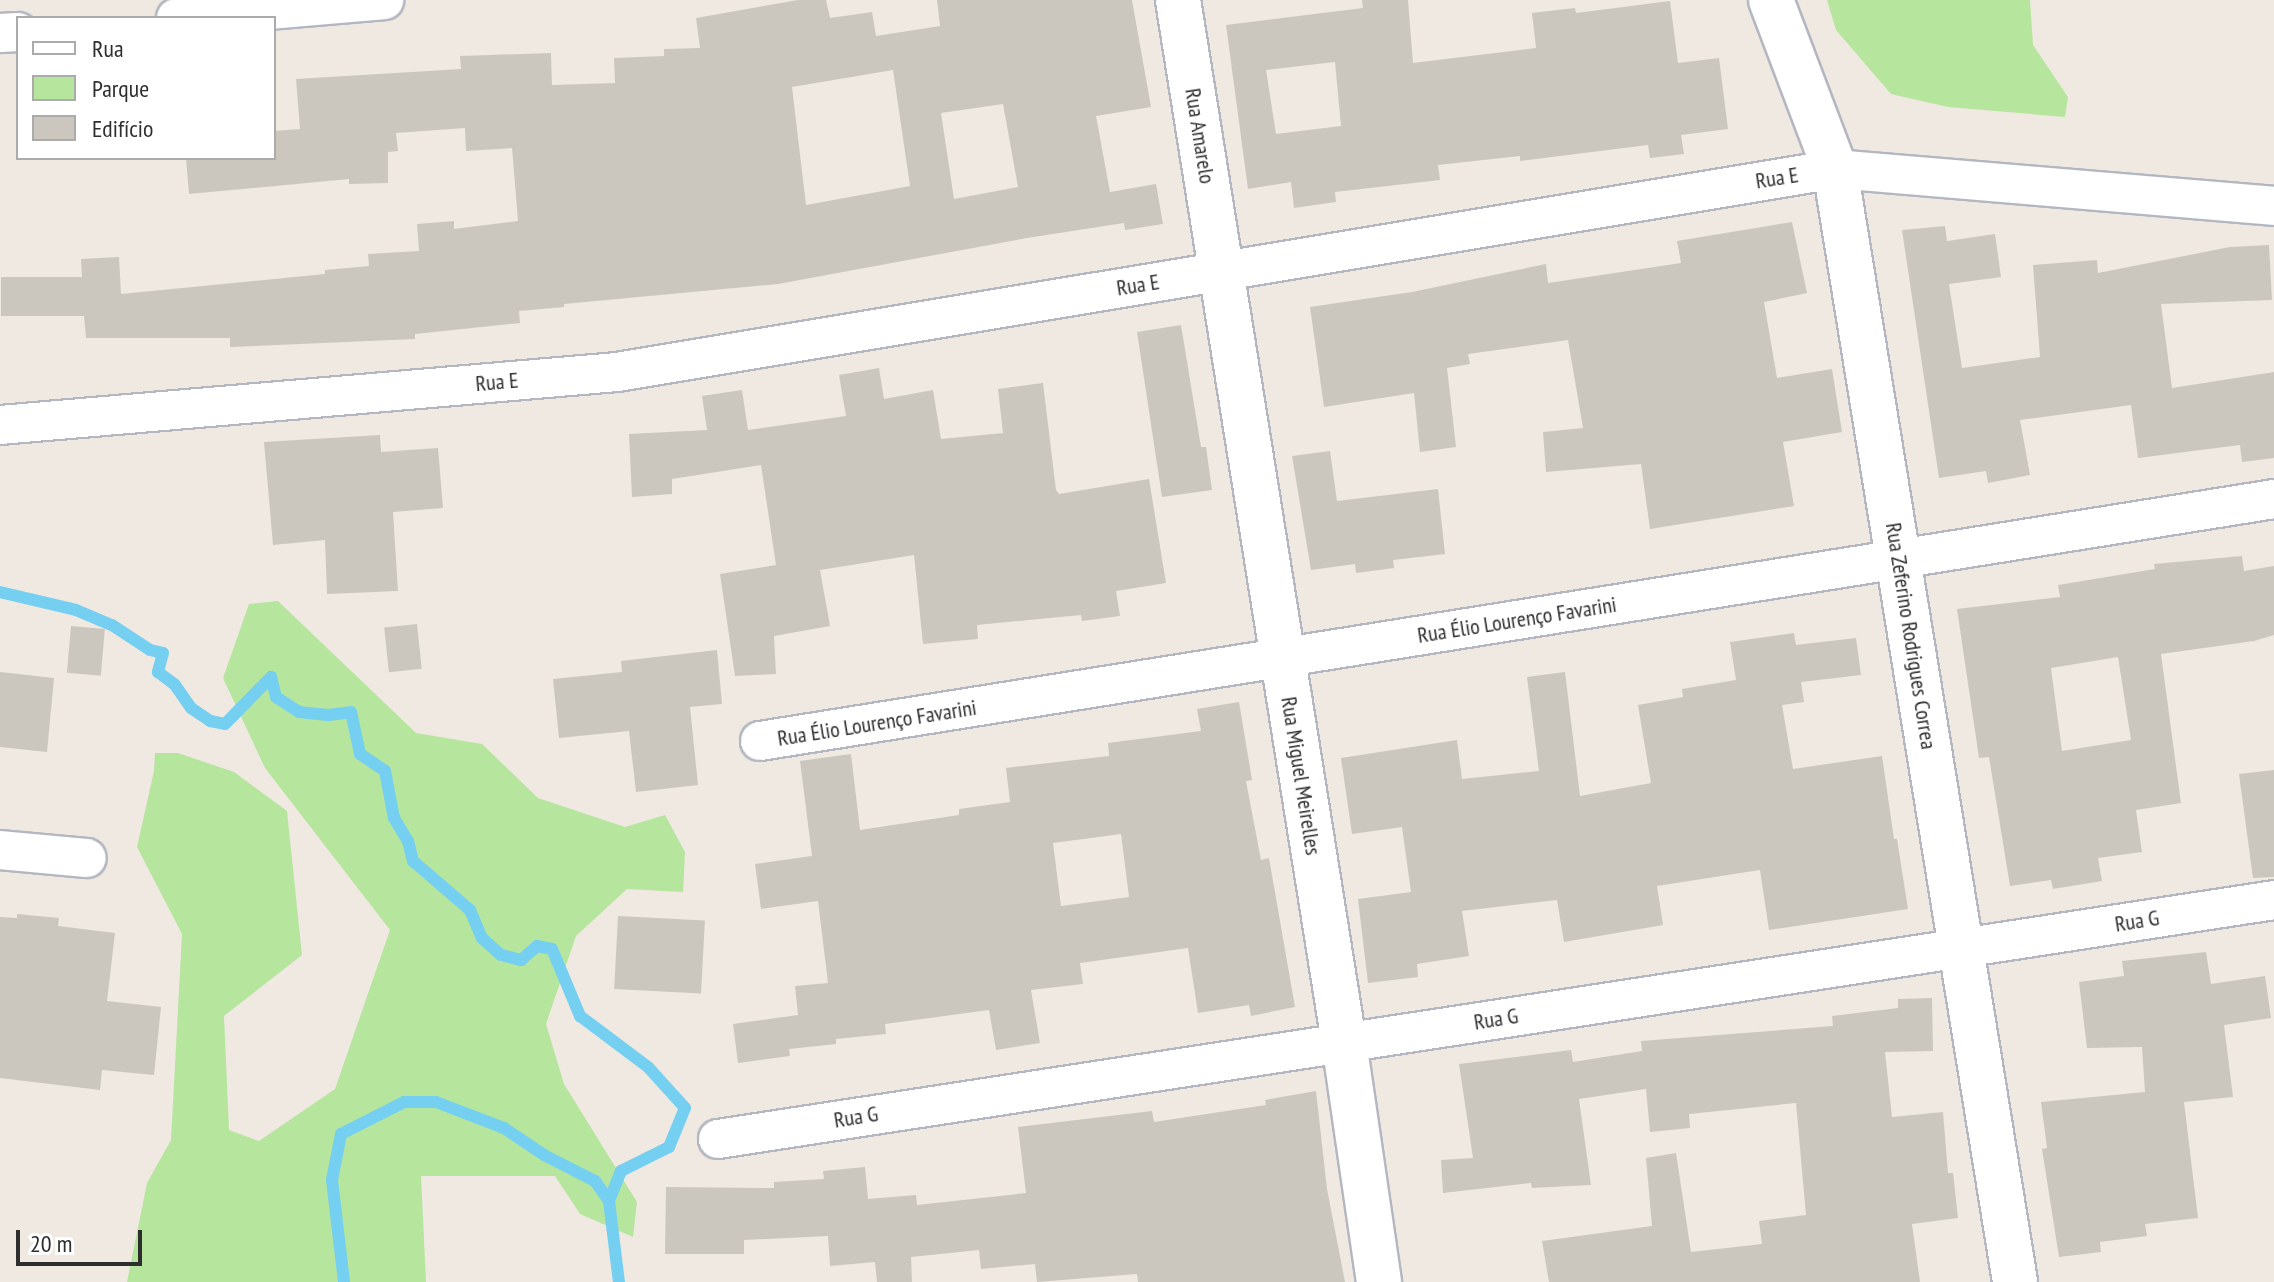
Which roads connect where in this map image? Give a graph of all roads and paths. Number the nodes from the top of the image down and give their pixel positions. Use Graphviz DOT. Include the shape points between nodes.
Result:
graph roads {
  1 [pos="384,0"];
  2 [pos="1178,0"];
  3 [pos="1771,0"];
  4 [pos="199,16"];
  5 [pos="1835,169"];
  6 [pos="2274,206"];
  7 [pos="1222,271"];
  8 [pos="0,425"];
  9 [pos="2274,499"];
  10 [pos="1898,559"];
  11 [pos="1282,658"];
  12 [pos="760,741"];
  13 [pos="0,850"];
  14 [pos="87,858"];
  15 [pos="2274,900"];
  16 [pos="1961,948"];
  17 [pos="1344,1042"];
  18 [pos="718,1139"];
  19 [pos="1379,1282"];
  20 [pos="2015,1282"];
  1 -- 4 [label="street"];
  2 -- 7 [label="street, Rua Amarelo"];
  3 -- 5 [label="street, Rua Zeferino Rodrigues Correa"];
  5 -- 6 [label="street, Rua E"];
  5 -- 7 [label="street, Rua E"];
  5 -- 10 [label="street, Rua Zeferino Rodrigues Correa"];
  7 -- 8 [label="street, Rua E" via="617,372"];
  7 -- 11 [label="street, Rua Miguel Meirelles"];
  9 -- 10 [label="street, Rua Élio Lourenço Favarini"];
  10 -- 11 [label="street, Rua Élio Lourenço Favarini"];
  10 -- 16 [label="street, Rua Zeferino Rodrigues Correa"];
  11 -- 12 [label="street, Rua Élio Lourenço Favarini"];
  11 -- 17 [label="street, Rua Miguel Meirelles"];
  13 -- 14 [label="street"];
  15 -- 16 [label="street, Rua G"];
  16 -- 17 [label="street, Rua G"];
  16 -- 20 [label="street, Rua Zeferino Rodrigues Correa"];
  17 -- 18 [label="street, Rua G"];
  17 -- 19 [label="street, Rua Miguel Meirelles"];
}
